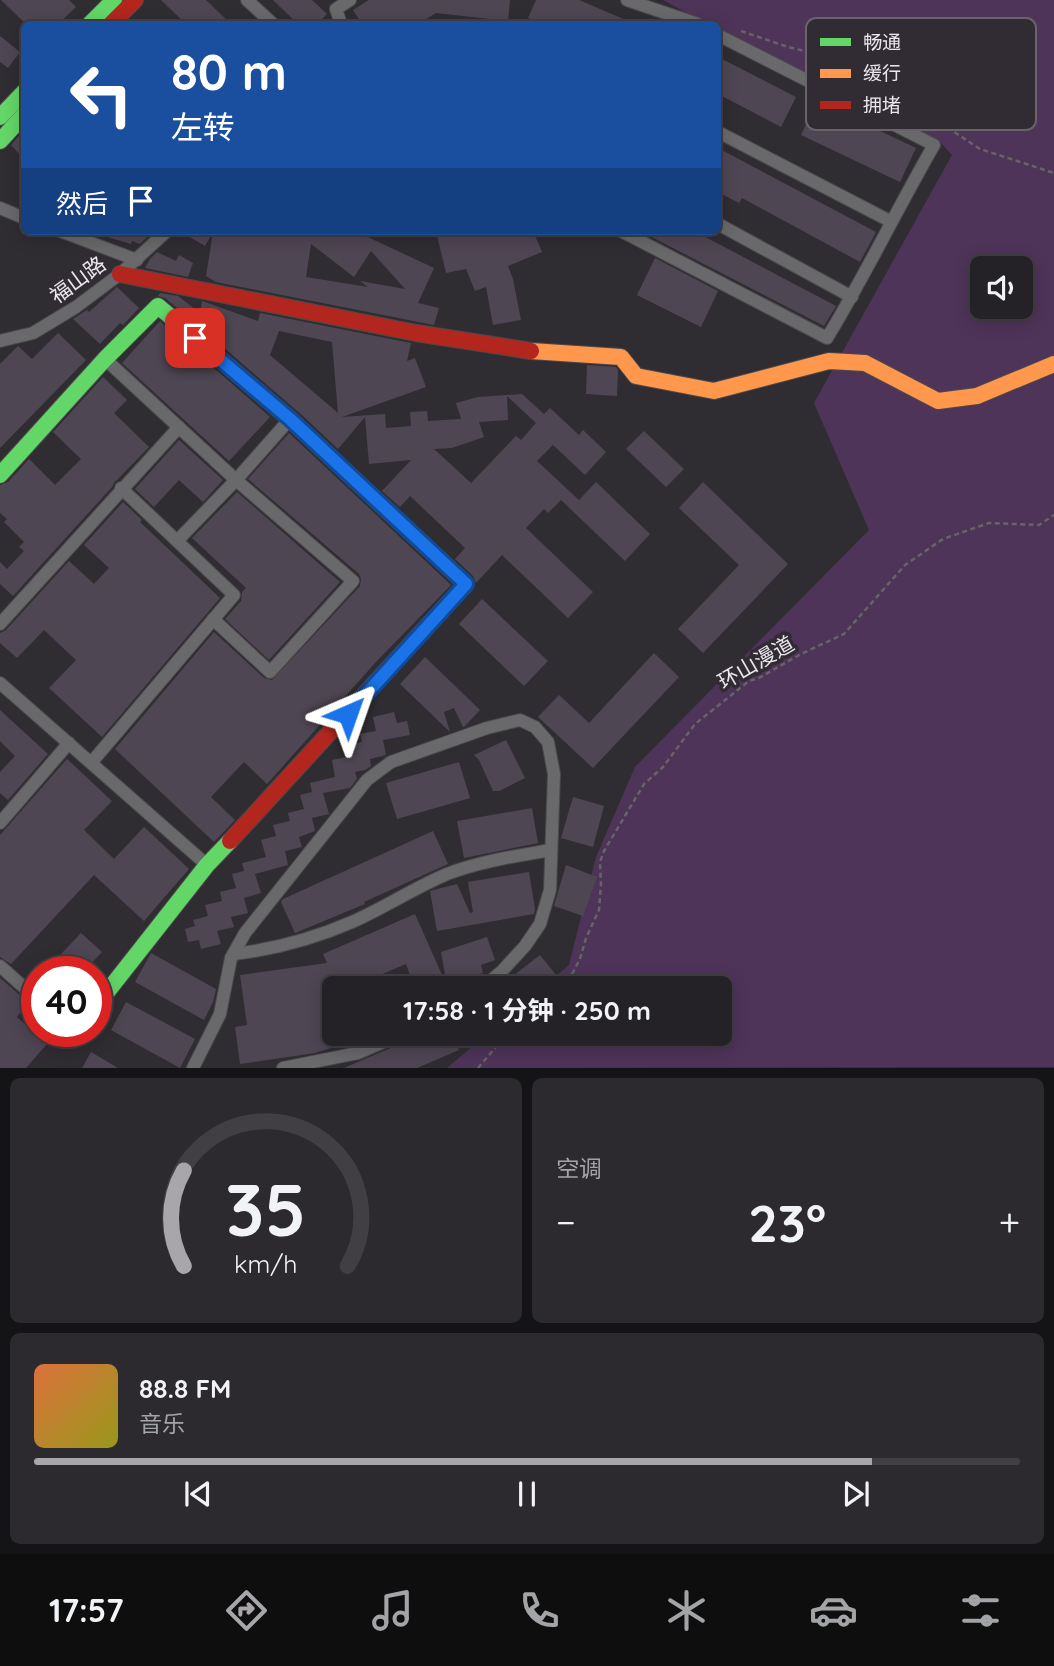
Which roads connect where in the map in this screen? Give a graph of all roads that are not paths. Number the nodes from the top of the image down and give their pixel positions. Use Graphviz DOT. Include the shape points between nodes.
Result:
graph roads {
  1 [pos="114,0"];
  2 [pos="135,0"];
  3 [pos="247,0"];
  4 [pos="350,0"];
  5 [pos="627,0"];
  6 [pos="93,21"];
  7 [pos="114,21"];
  8 [pos="270,21"];
  9 [pos="340,21"];
  10 [pos="684,21"];
  11 [pos="721,36"];
  12 [pos="806,79"];
  13 [pos="21,95"];
  14 [pos="0,117"];
  15 [pos="21,119"];
  16 [pos="904,130"];
  17 [pos="721,134"];
  18 [pos="0,141"];
  19 [pos="0,208"];
  20 [pos="21,217"];
  21 [pos="891,221"];
  22 [pos="721,226"];
  23 [pos="71,235"];
  24 [pos="163,235"];
  25 [pos="629,235"];
  26 [pos="137,260"];
  27 [pos="120,274"];
  28 [pos="852,297"];
  29 [pos="0,341"];
  30 [pos="104,359"];
  31 [pos="1054,363"];
  32 [pos="290,419"];
  33 [pos="179,427"];
  34 [pos="0,475"];
  35 [pos="236,480"];
  36 [pos="121,488"];
  37 [pos="177,541"];
  38 [pos="213,619"];
  39 [pos="0,624"];
  40 [pos="0,683"];
  41 [pos="69,743"];
  42 [pos="91,762"];
  43 [pos="0,823"];
  44 [pos="551,850"];
  45 [pos="207,865"];
  46 [pos="233,954"];
  47 [pos="0,966"];
  48 [pos="496,976"];
  49 [pos="21,985"];
  50 [pos="112,986"];
  51 [pos="373,1046"];
  52 [pos="193,1068"];
  53 [pos="283,1068"];
  1 -- 6 [label="street"];
  2 -- 7 [label="street"];
  3 -- 8 [label="street"];
  4 -- 9 [label="street" via="336,9"];
  5 -- 10 [label="street"];
  11 -- 12 [label="street"];
  13 -- 14 [label="street"];
  15 -- 18 [label="street"];
  16 -- 21 [label="street" via="933,145"];
  17 -- 21 [label="street"];
  19 -- 20 [label="street"];
  21 -- 28 [label="street"];
  22 -- 28 [label="street"];
  23 -- 26 [label="street"];
  24 -- 26 [label="street, 福山路"];
  25 -- 28 [label="street" via="827,338"];
  26 -- 27 [label="street, 福山路"];
  27 -- 29 [label="street, 福山路" via="33,333"];
  27 -- 31 [label="street" via="518,350 621,356 636,376 714,391 829,360 865,363 938,401 977,396"];
  30 -- 32 [label="street" via="158,306"];
  30 -- 33 [label="street"];
  30 -- 34 [label="street"];
  32 -- 35 [label="street"];
  32 -- 45 [label="street" via="466,584"];
  33 -- 35 [label="street"];
  33 -- 36 [label="street"];
  35 -- 37 [label="street"];
  35 -- 38 [label="street" via="353,581 270,672"];
  36 -- 37 [label="street"];
  36 -- 39 [label="street"];
  37 -- 38 [label="street" via="234,595"];
  38 -- 42 [label="street"];
  40 -- 41 [label="street"];
  41 -- 42 [label="street"];
  41 -- 43 [label="street"];
  42 -- 45 [label="street"];
  44 -- 46 [label="street" via="449,873 298,943"];
  44 -- 46 [label="street" via="555,807 548,742 535,727 520,720 487,729 391,762 367,780 265,906"];
  44 -- 48 [label="street" via="550,890 540,924"];
  45 -- 50 [label="street"];
  46 -- 52 [label="street" via="220,1014"];
  47 -- 49 [label="street"];
  51 -- 53 [label="street"];
}
